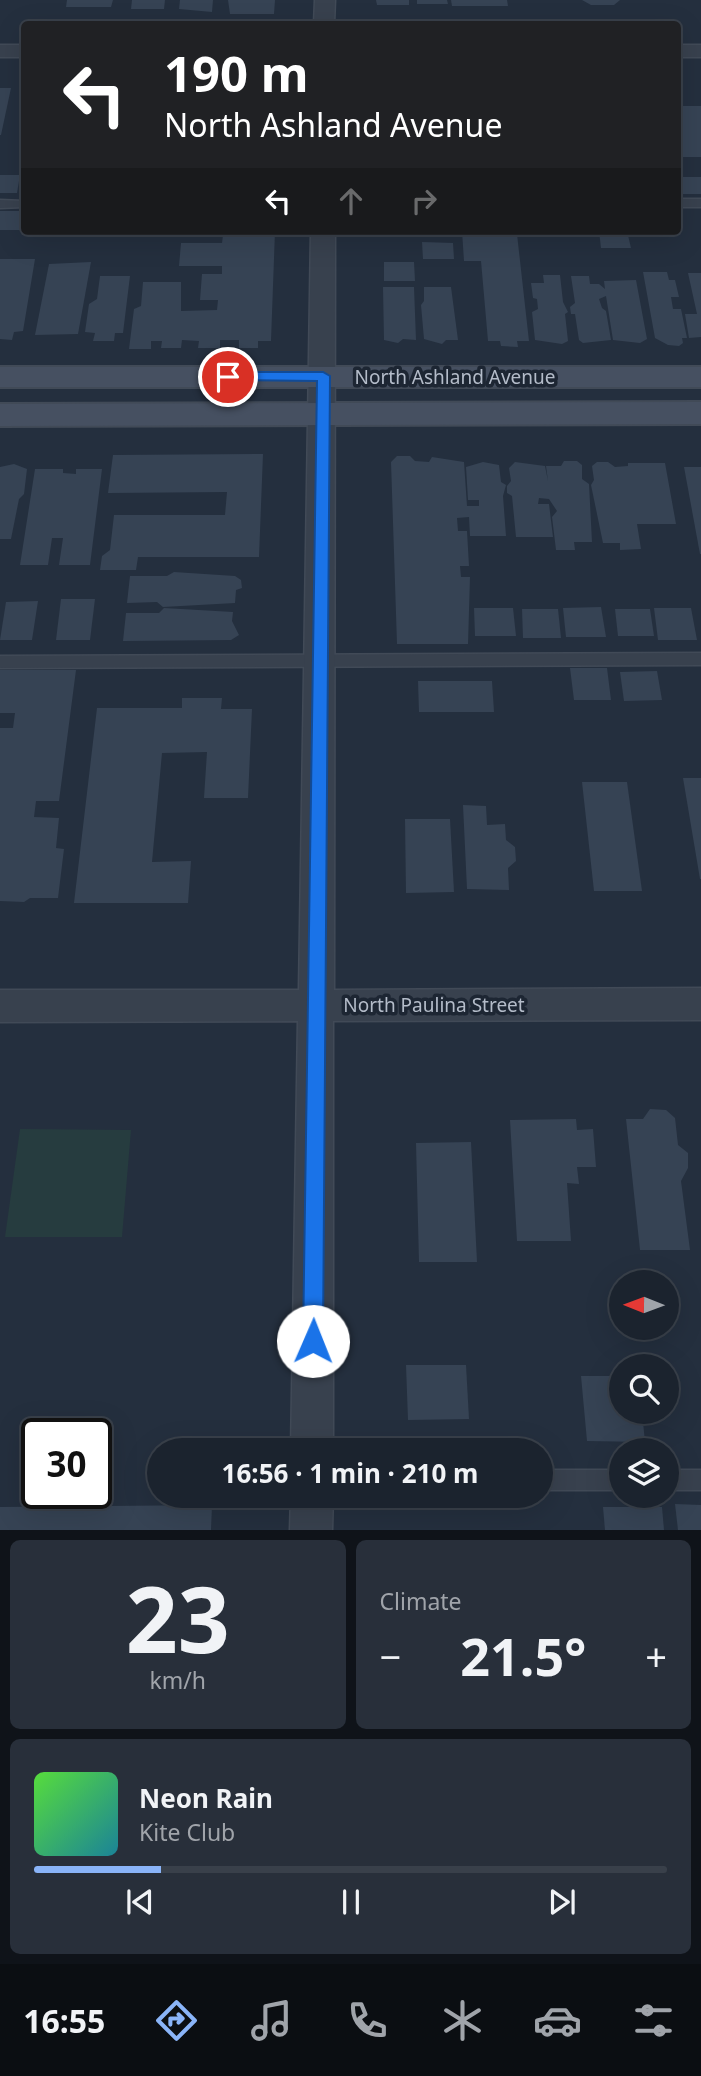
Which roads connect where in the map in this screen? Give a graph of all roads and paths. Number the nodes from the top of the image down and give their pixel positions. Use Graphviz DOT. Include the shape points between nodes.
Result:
graph roads {
  1 [pos="325,0"];
  2 [pos="324,21"];
  3 [pos="0,51"];
  4 [pos="21,51"];
  5 [pos="681,51"];
  6 [pos="701,51"];
  7 [pos="681,203"];
  8 [pos="701,203"];
  9 [pos="0,204"];
  10 [pos="21,204"];
  11 [pos="323,235"];
  12 [pos="323,376"];
  13 [pos="0,377"];
  14 [pos="701,377"];
  15 [pos="323,413"];
  16 [pos="701,413"];
  17 [pos="0,415"];
  18 [pos="701,659"];
  19 [pos="320,660"];
  20 [pos="0,662"];
  21 [pos="701,1004"];
  22 [pos="317,1005"];
  23 [pos="0,1006"];
  24 [pos="312,1438"];
  25 [pos="553,1480"];
  26 [pos="609,1480"];
  27 [pos="679,1480"];
  28 [pos="701,1480"];
  29 [pos="312,1508"];
  30 [pos="311,1530"];
  1 -- 2 [label="street"];
  3 -- 4 [label="street"];
  5 -- 6 [label="street"];
  7 -- 8 [label="lane"];
  9 -- 10 [label="lane"];
  11 -- 12 [label="street"];
  12 -- 13 [label="main road, North Ashland Avenue"];
  12 -- 14 [label="main road, North Ashland Avenue"];
  12 -- 15 [label="street"];
  15 -- 16 [label="main road, North Ashland Avenue"];
  15 -- 17 [label="main road, North Ashland Avenue"];
  15 -- 19 [label="street"];
  18 -- 19 [label="lane"];
  19 -- 20 [label="lane"];
  19 -- 22 [label="street"];
  21 -- 22 [label="street, North Paulina Street"];
  22 -- 23 [label="street, North Paulina Street"];
  22 -- 24 [label="street"];
  25 -- 26 [label="lane"];
  27 -- 28 [label="lane"];
  29 -- 30 [label="street"];
}
